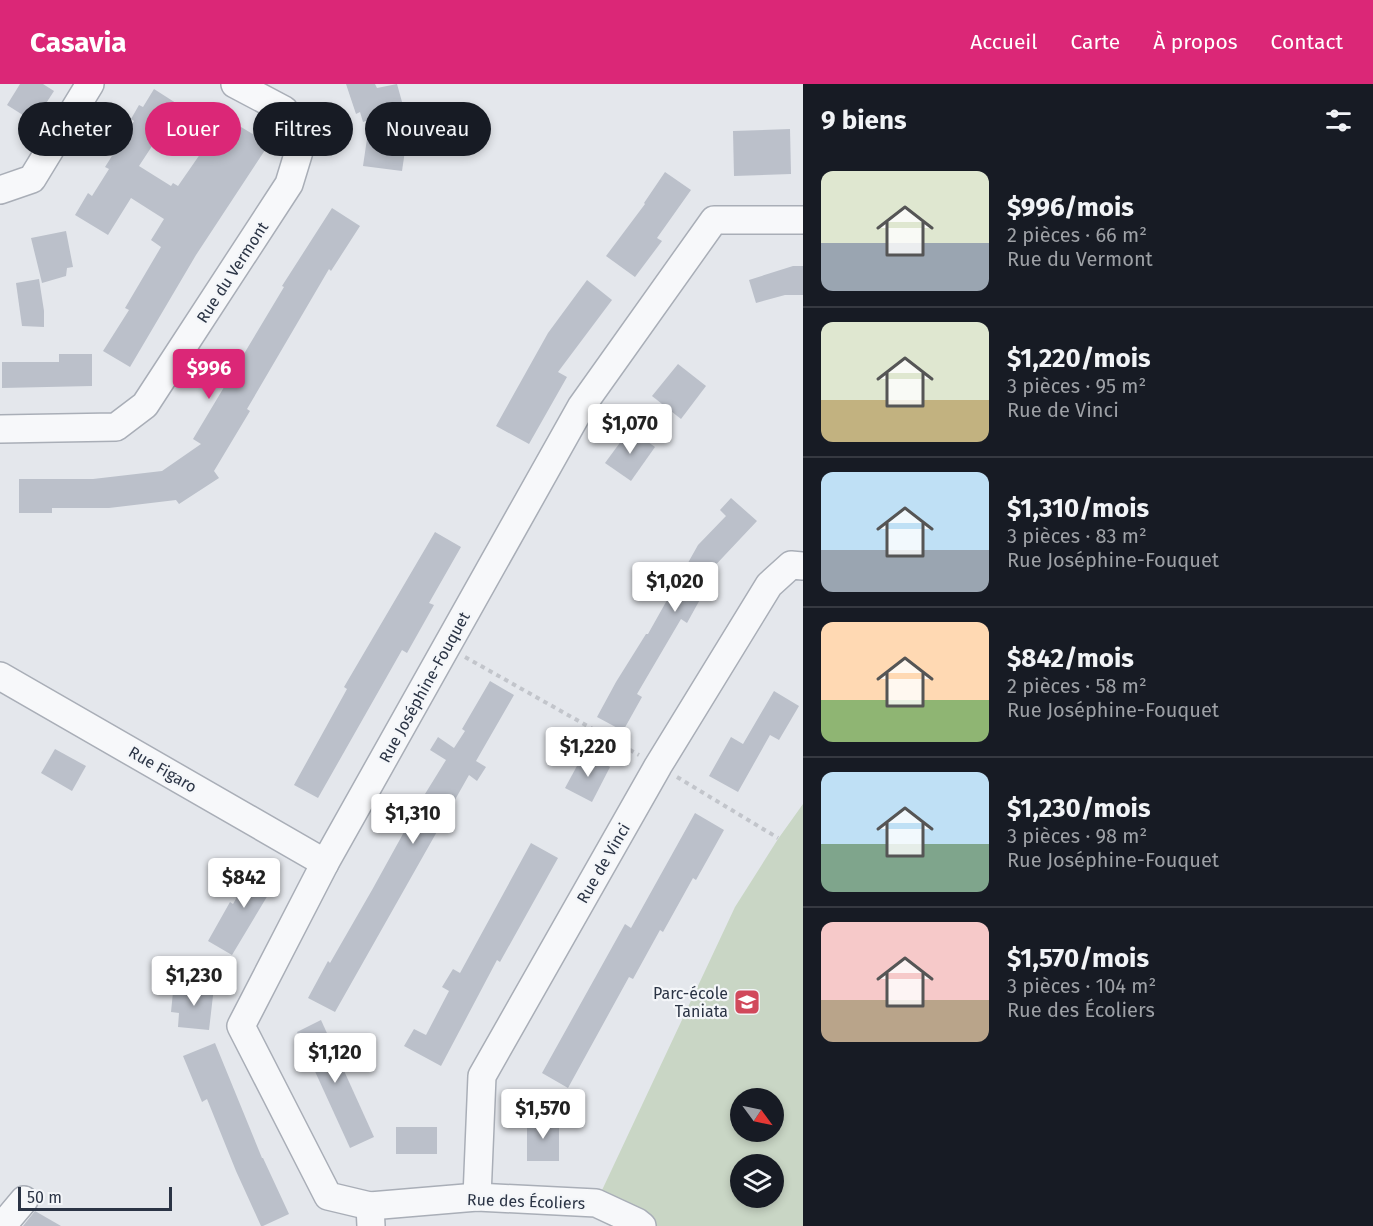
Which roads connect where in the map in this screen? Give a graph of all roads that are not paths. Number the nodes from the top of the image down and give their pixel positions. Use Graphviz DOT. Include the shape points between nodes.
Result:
graph roads {
  1 [pos="90,84"];
  2 [pos="235,84"];
  3 [pos="0,190"];
  4 [pos="803,220"];
  5 [pos="0,429"];
  6 [pos="803,566"];
  7 [pos="0,676"];
  8 [pos="326,863"];
  9 [pos="477,1197"];
  10 [pos="24,1200"];
  11 [pos="370,1216"];
  12 [pos="2,1226"];
  13 [pos="642,1226"];
  1 -- 3 [label="street" via="32,179"];
  2 -- 5 [label="street, Rue du Vermont" via="284,110 300,148 289,184 145,405 116,427"];
  4 -- 8 [label="street, Rue Joséphine-Fouquet" via="714,220 581,407"];
  6 -- 9 [label="street, Rue de Vinci" via="791,566 769,585 658,766 482,1076"];
  7 -- 8 [label="street, Rue Figaro"];
  8 -- 11 [label="street, Rue Joséphine-Fouquet" via="241,1026 328,1196"];
  9 -- 11 [label="street, Rue des Écoliers"];
  9 -- 13 [label="street, Rue des Écoliers" via="596,1203"];
  10 -- 12 [label="street"];
}
